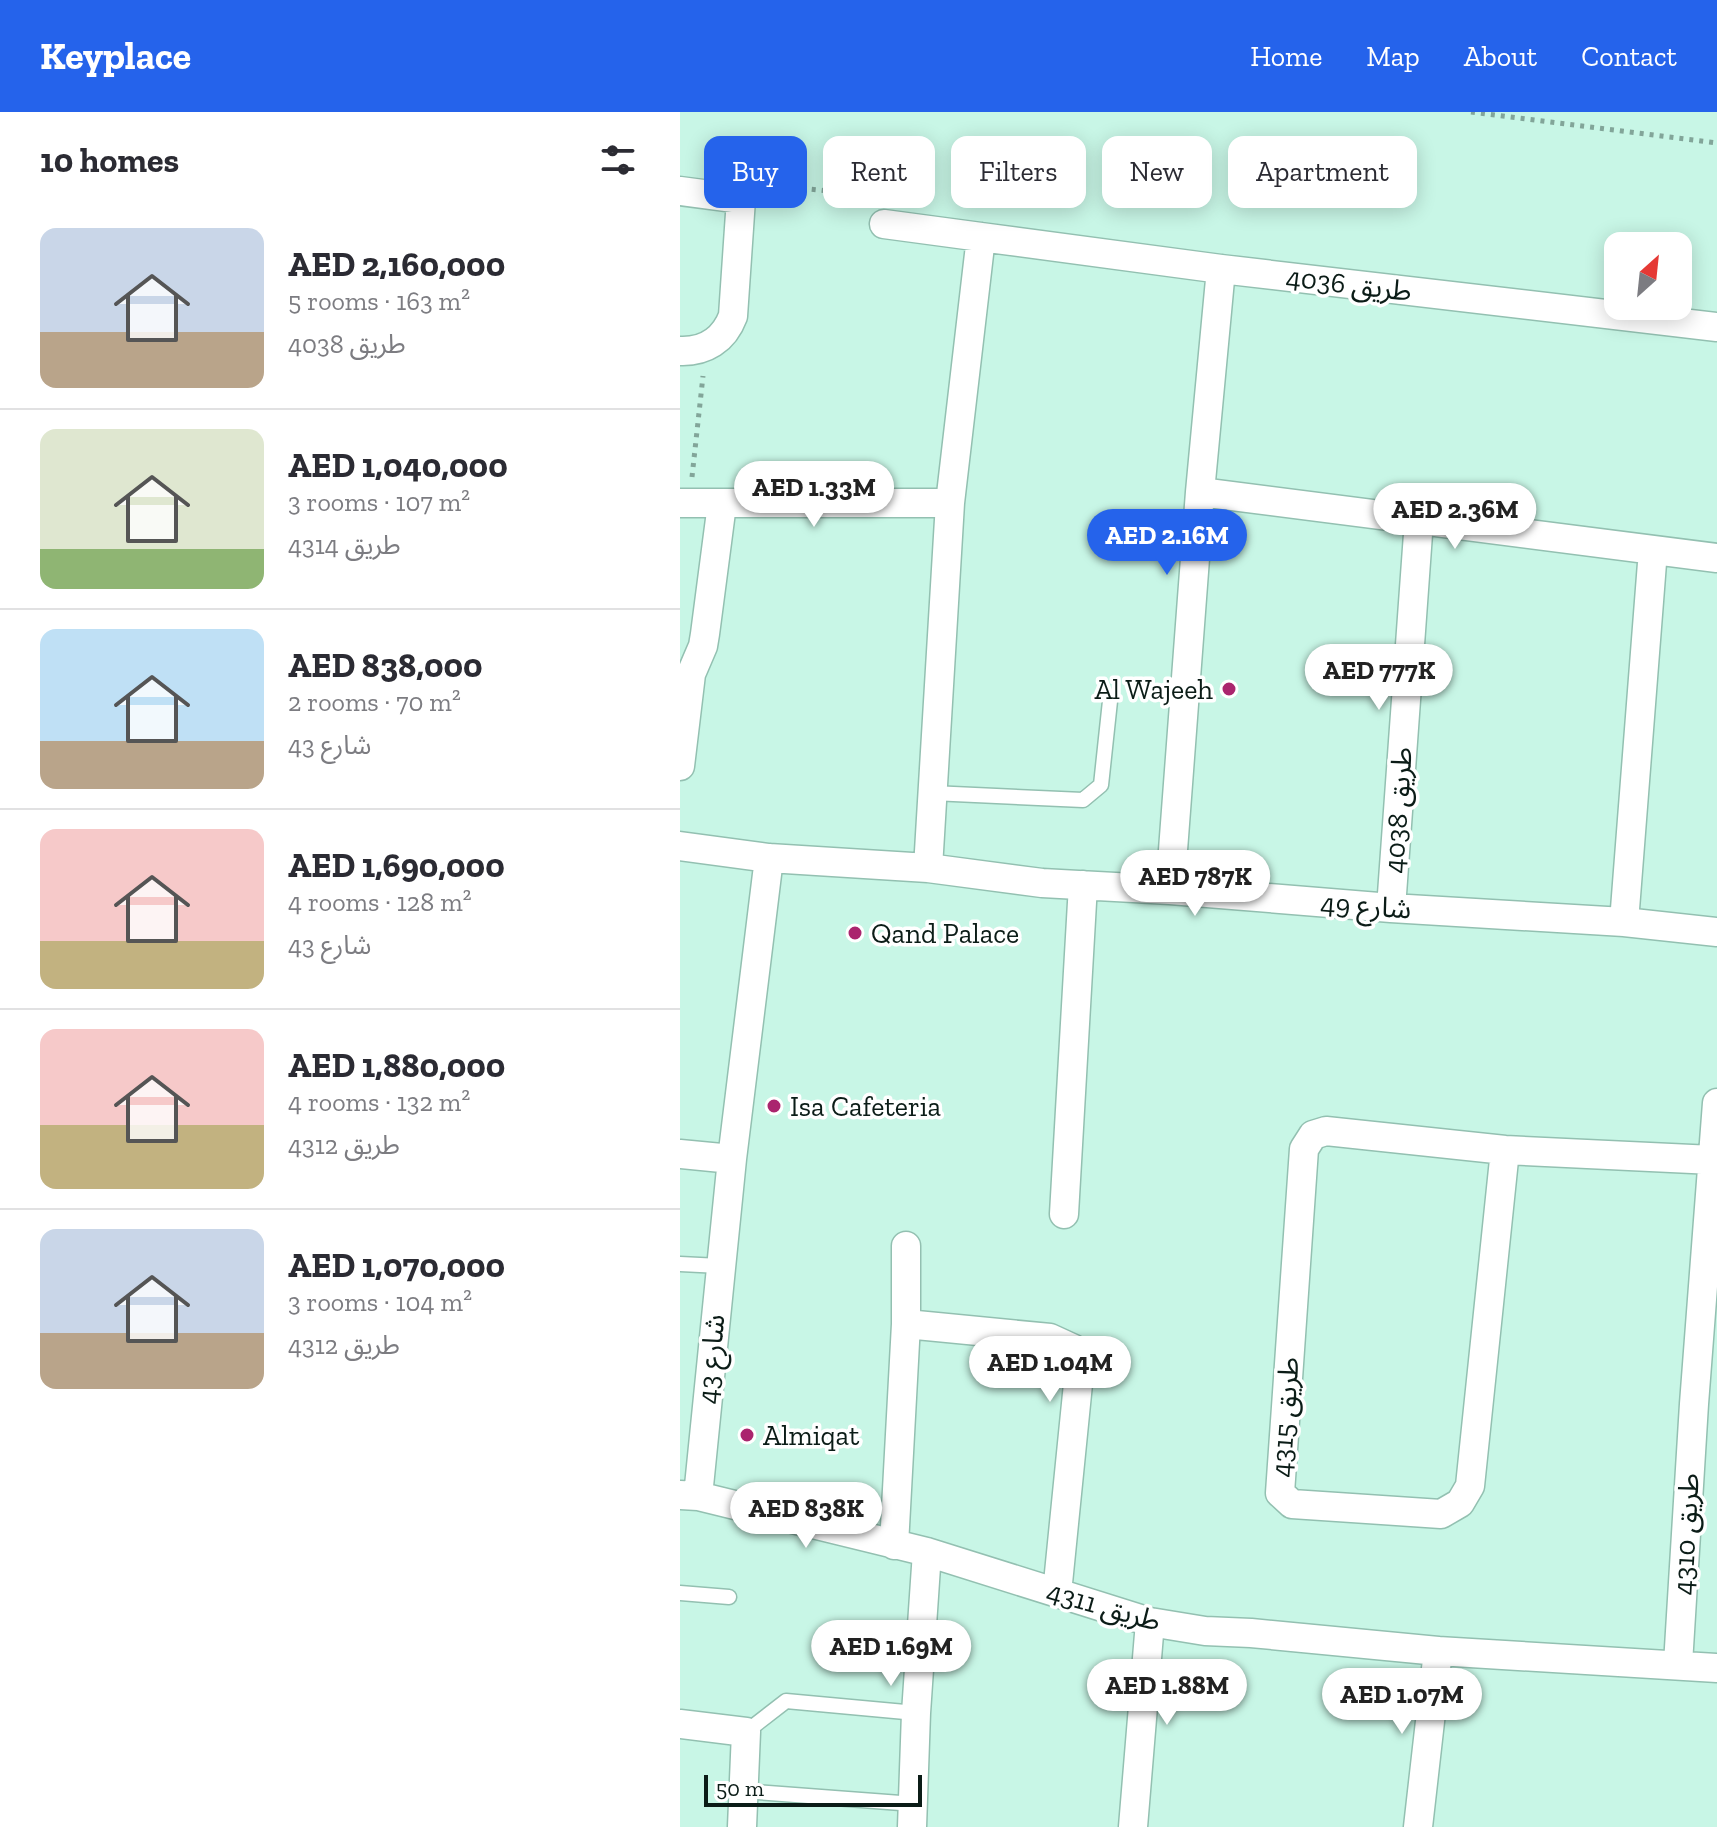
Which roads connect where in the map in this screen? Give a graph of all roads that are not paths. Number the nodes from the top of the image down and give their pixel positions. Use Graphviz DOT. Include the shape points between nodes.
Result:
graph roads {
  1 [pos="680,191"];
  2 [pos="884,224"];
  3 [pos="981,237"];
  4 [pos="1221,269"];
  5 [pos="1717,327"];
  6 [pos="693,349"];
  7 [pos="1200,492"];
  8 [pos="685,503"];
  9 [pos="950,503"];
  10 [pos="722,504"];
  11 [pos="1419,520"];
  12 [pos="1653,550"];
  13 [pos="1717,558"];
  14 [pos="1110,701"];
  15 [pos="680,766"];
  16 [pos="932,793"];
  17 [pos="680,846"];
  18 [pos="769,858"];
  19 [pos="928,868"];
  20 [pos="1083,885"];
  21 [pos="1170,890"];
  22 [pos="1391,908"];
  23 [pos="1624,922"];
  24 [pos="1717,932"];
  25 [pos="1717,1103"];
  26 [pos="1505,1150"];
  27 [pos="680,1154"];
  28 [pos="732,1159"];
  29 [pos="1713,1179"];
  30 [pos="1064,1214"];
  31 [pos="906,1246"];
  32 [pos="680,1264"];
  33 [pos="720,1266"];
  34 [pos="906,1324"];
  35 [pos="1708,1324"];
  36 [pos="1706,1404"];
  37 [pos="689,1495"];
  38 [pos="894,1545"];
  39 [pos="927,1552"];
  40 [pos="680,1593"];
  41 [pos="1057,1593"];
  42 [pos="729,1597"];
  43 [pos="1150,1622"];
  44 [pos="1438,1651"];
  45 [pos="1678,1664"];
  46 [pos="1717,1668"];
  47 [pos="916,1713"];
  48 [pos="680,1724"];
  49 [pos="746,1732"];
  50 [pos="743,1791"];
  51 [pos="913,1816"];
  52 [pos="742,1827"];
  53 [pos="1133,1827"];
  54 [pos="1418,1827"];
  1 -- 6 [label="street" via="741,199 733,316 720,338"];
  2 -- 3 [label="street, طريق 4036"];
  3 -- 4 [label="street, طريق 4036"];
  3 -- 9 [label="street"];
  4 -- 5 [label="street, طريق 4036"];
  4 -- 7 [label="street"];
  7 -- 11 [label="street"];
  7 -- 21 [label="street"];
  8 -- 10 [label="street"];
  9 -- 10 [label="street"];
  9 -- 16 [label="street"];
  10 -- 15 [label="street"];
  11 -- 12 [label="street"];
  11 -- 22 [label="street, طريق 4038"];
  12 -- 13 [label="street"];
  12 -- 23 [label="street"];
  14 -- 16 [label="lane" via="1101,785 1083,800"];
  16 -- 19 [label="street"];
  17 -- 18 [label="street, شارع 49"];
  18 -- 19 [label="street, شارع 49"];
  18 -- 28 [label="street, شارع 43"];
  19 -- 20 [label="street, شارع 49"];
  20 -- 21 [label="street, شارع 49"];
  20 -- 30 [label="street"];
  21 -- 22 [label="street, شارع 49"];
  22 -- 23 [label="street, شارع 49"];
  23 -- 24 [label="street, شارع 49"];
  25 -- 29 [label="street, طريق 4310"];
  26 -- 26 [label="street, طريق 4315" via="1326,1131 1313,1135 1304,1149 1280,1493 1292,1504 1441,1514 1460,1503 1470,1486"];
  26 -- 29 [label="street, طريق 4315"];
  27 -- 28 [label="street"];
  28 -- 33 [label="street, شارع 43"];
  29 -- 35 [label="street, طريق 4310"];
  31 -- 34 [label="street"];
  32 -- 33 [label="lane"];
  33 -- 37 [label="street, شارع 43"];
  34 -- 38 [label="street"];
  34 -- 41 [label="street" via="1050,1338 1074,1349 1079,1374"];
  35 -- 36 [label="street, طريق 4310"];
  36 -- 45 [label="street, طريق 4310"];
  37 -- 38 [label="street, شارع 43"];
  38 -- 39 [label="street, شارع 43"];
  39 -- 41 [label="street, طريق 4311"];
  39 -- 47 [label="street"];
  40 -- 42 [label="lane"];
  41 -- 43 [label="street, طريق 4311"];
  43 -- 44 [label="street, طريق 4311"];
  43 -- 53 [label="street"];
  44 -- 45 [label="street, طريق 4311"];
  44 -- 54 [label="street"];
  45 -- 46 [label="street, طريق 4311"];
  47 -- 49 [label="lane" via="786,1701"];
  47 -- 51 [label="street"];
  48 -- 49 [label="street"];
  49 -- 50 [label="street"];
  50 -- 51 [label="lane"];
  50 -- 52 [label="street"];
}
